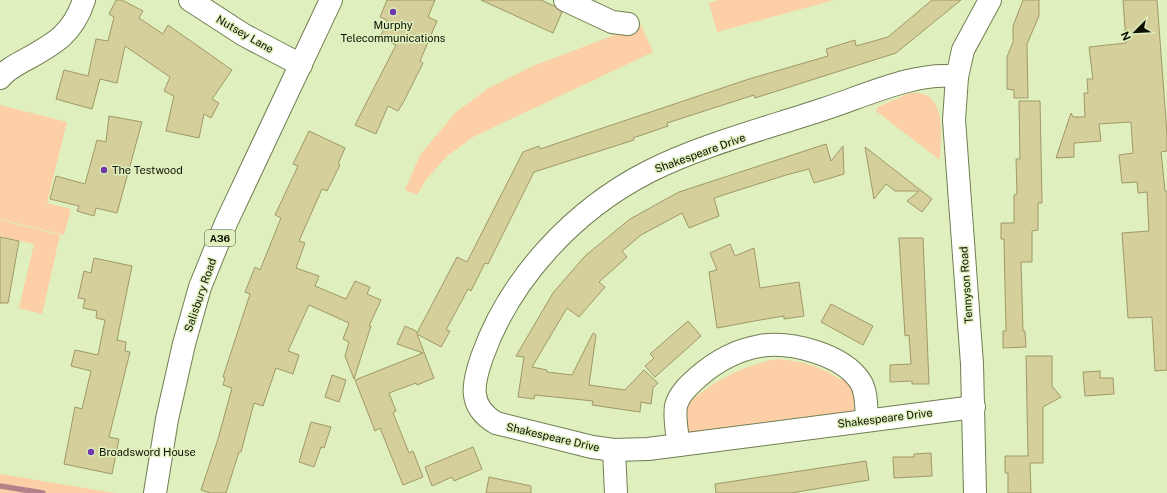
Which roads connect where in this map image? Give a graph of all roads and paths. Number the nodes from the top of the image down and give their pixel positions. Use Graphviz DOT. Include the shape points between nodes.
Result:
graph roads {
  1 [pos="84,0"];
  2 [pos="190,0"];
  3 [pos="331,0"];
  4 [pos="565,0"];
  5 [pos="990,0"];
  6 [pos="628,24"];
  7 [pos="301,64"];
  8 [pos="957,77"];
  9 [pos="0,78"];
  10 [pos="974,407"];
  11 [pos="867,419"];
  12 [pos="679,445"];
  13 [pos="614,450"];
  14 [pos="155,493"];
  15 [pos="616,493"];
  16 [pos="976,493"];
  1 -- 9 [label="street" via="77,18 63,37"];
  2 -- 7 [label="street, Nutsey Lane" via="244,36"];
  3 -- 7 [label="street, Salisbury Road / A36"];
  4 -- 6 [label="street" via="612,22"];
  5 -- 8 [label="street, Tennyson Road" via="964,50"];
  7 -- 14 [label="street, Salisbury Road / A36" via="226,223 200,288 182,351"];
  8 -- 10 [label="street, Tennyson Road" via="954,105 955,146"];
  8 -- 13 [label="street, Shakespeare Drive" via="937,75 913,80 671,162 648,172 608,196 585,213 542,255 509,302 488,343 475,378 475,398 484,414 500,425 586,446"];
  10 -- 11 [label="street, Shakespeare Drive"];
  10 -- 16 [label="street, Tennyson Road"];
  11 -- 12 [label="street, Shakespeare Drive"];
  11 -- 12 [label="street" via="861,381 834,360 816,352 796,348 761,346 724,359 687,386 676,406"];
  12 -- 13 [label="street, Shakespeare Drive"];
  13 -- 15 [label="street"];
}
